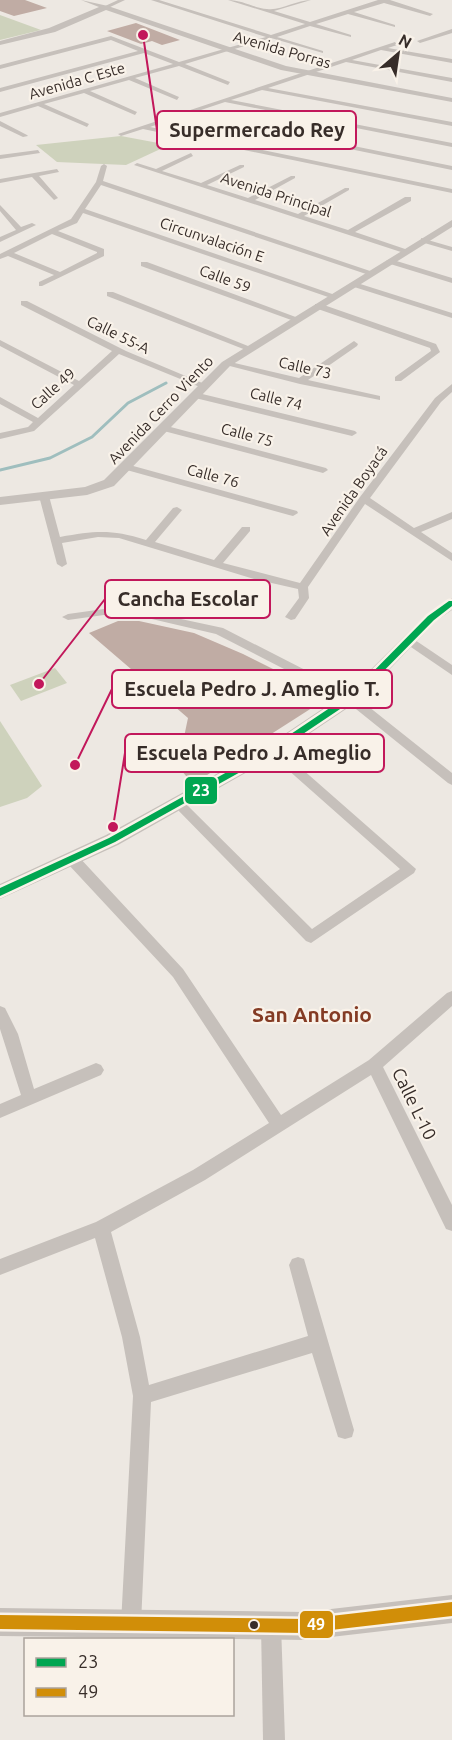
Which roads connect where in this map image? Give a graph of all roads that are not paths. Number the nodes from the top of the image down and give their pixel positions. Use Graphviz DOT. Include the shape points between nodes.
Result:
graph roads {
  1 [pos="74,0"];
  2 [pos="84,0"];
  3 [pos="114,0"];
  4 [pos="122,0"];
  5 [pos="153,0"];
  6 [pos="231,0"];
  7 [pos="308,0"];
  8 [pos="384,0"];
  9 [pos="103,8"];
  10 [pos="269,12"];
  11 [pos="347,12"];
  12 [pos="430,14"];
  13 [pos="310,24"];
  14 [pos="444,25"];
  15 [pos="393,26"];
  16 [pos="452,29"];
  17 [pos="349,36"];
  18 [pos="270,37"];
  19 [pos="420,41"];
  20 [pos="0,42"];
  21 [pos="395,44"];
  22 [pos="381,49"];
  23 [pos="229,50"];
  24 [pos="143,51"];
  25 [pos="321,52"];
  26 [pos="346,61"];
  27 [pos="452,61"];
  28 [pos="178,64"];
  29 [pos="0,68"];
  30 [pos="305,74"];
  31 [pos="129,78"];
  32 [pos="452,80"];
  33 [pos="228,83"];
  34 [pos="262,88"];
  35 [pos="0,90"];
  36 [pos="84,91"];
  37 [pos="177,98"];
  38 [pos="452,100"];
  39 [pos="225,101"];
  40 [pos="38,104"];
  41 [pos="135,113"];
  42 [pos="395,113"];
  43 [pos="186,114"];
  44 [pos="0,115"];
  45 [pos="388,118"];
  46 [pos="0,123"];
  47 [pos="381,124"];
  48 [pos="452,124"];
  49 [pos="87,125"];
  50 [pos="142,127"];
  51 [pos="374,129"];
  52 [pos="121,134"];
  53 [pos="25,136"];
  54 [pos="452,145"];
  55 [pos="349,147"];
  56 [pos="38,152"];
  57 [pos="341,153"];
  58 [pos="190,154"];
  59 [pos="0,157"];
  60 [pos="334,159"];
  61 [pos="326,164"];
  62 [pos="137,165"];
  63 [pos="104,166"];
  64 [pos="242,166"];
  65 [pos="452,168"];
  66 [pos="57,171"];
  67 [pos="156,171"];
  68 [pos="34,175"];
  69 [pos="293,177"];
  70 [pos="0,181"];
  71 [pos="99,182"];
  72 [pos="202,185"];
  73 [pos="347,189"];
  74 [pos="452,190"];
  75 [pos="54,198"];
  76 [pos="408,199"];
  77 [pos="250,200"];
  78 [pos="0,207"];
  79 [pos="82,210"];
  80 [pos="299,216"];
  81 [pos="452,223"];
  82 [pos="32,225"];
  83 [pos="20,230"];
  84 [pos="53,232"];
  85 [pos="349,232"];
  86 [pos="0,240"];
  87 [pos="424,240"];
  88 [pos="452,249"];
  89 [pos="407,251"];
  90 [pos="4,255"];
  91 [pos="390,261"];
  92 [pos="144,264"];
  93 [pos="372,273"];
  94 [pos="61,275"];
  95 [pos="452,280"];
  96 [pos="42,284"];
  97 [pos="354,284"];
  98 [pos="110,294"];
  99 [pos="334,296"];
  100 [pos="24,303"];
  101 [pos="318,306"];
  102 [pos="452,316"];
  103 [pos="297,319"];
  104 [pos="0,343"];
  105 [pos="354,344"];
  106 [pos="249,348"];
  107 [pos="118,350"];
  108 [pos="226,364"];
  109 [pos="398,379"];
  110 [pos="300,381"];
  111 [pos="80,385"];
  112 [pos="203,385"];
  113 [pos="452,387"];
  114 [pos="194,395"];
  115 [pos="377,399"];
  116 [pos="0,400"];
  117 [pos="39,422"];
  118 [pos="163,428"];
  119 [pos="351,433"];
  120 [pos="0,436"];
  121 [pos="126,467"];
  122 [pos="323,470"];
  123 [pos="44,496"];
  124 [pos="366,497"];
  125 [pos="0,501"];
  126 [pos="177,510"];
  127 [pos="293,513"];
  128 [pos="452,515"];
  129 [pos="246,530"];
  130 [pos="416,530"];
  131 [pos="55,541"];
  132 [pos="149,543"];
  133 [pos="452,551"];
  134 [pos="452,558"];
  135 [pos="62,564"];
  136 [pos="216,564"];
  137 [pos="303,587"];
  138 [pos="452,603"];
  139 [pos="68,617"];
  140 [pos="291,617"];
  141 [pos="409,640"];
  142 [pos="452,671"];
  143 [pos="350,698"];
  144 [pos="273,750"];
  145 [pos="452,780"];
  146 [pos="179,805"];
  147 [pos="73,860"];
  148 [pos="0,892"];
  149 [pos="452,997"];
  150 [pos="0,1012"];
  151 [pos="374,1065"];
  152 [pos="96,1070"];
  153 [pos="29,1097"];
  154 [pos="0,1111"];
  155 [pos="280,1126"];
  156 [pos="452,1223"];
  157 [pos="101,1228"];
  158 [pos="298,1265"];
  159 [pos="0,1267"];
  160 [pos="318,1342"];
  161 [pos="142,1396"];
  162 [pos="345,1430"];
  163 [pos="452,1609"];
  164 [pos="0,1622"];
  165 [pos="131,1624"];
  166 [pos="271,1625"];
  167 [pos="273,1740"];
  1 -- 9 [label="street"];
  2 -- 9 [label="street"];
  3 -- 9 [label="street"];
  4 -- 9 [label="street"];
  5 -- 18 [label="street"];
  6 -- 10 [label="street"];
  7 -- 10 [label="street"];
  8 -- 11 [label="street, Avenida C Este"];
  8 -- 12 [label="street"];
  9 -- 20 [label="street" via="52,30"];
  9 -- 23 [label="street, Avenida Porras"];
  10 -- 13 [label="street"];
  11 -- 13 [label="street, Avenida C Este"];
  11 -- 15 [label="street"];
  13 -- 17 [label="street"];
  13 -- 18 [label="street, Avenida C Este"];
  14 -- 16 [label="street"];
  16 -- 19 [label="street"];
  18 -- 23 [label="street, Avenida C Este"];
  18 -- 25 [label="street"];
  21 -- 22 [label="street"];
  22 -- 26 [label="street"];
  22 -- 27 [label="street"];
  23 -- 28 [label="street, Avenida C Este"];
  23 -- 30 [label="street, Avenida Porras"];
  24 -- 28 [label="street"];
  24 -- 29 [label="street" via="111,38"];
  24 -- 35 [label="street"];
  26 -- 30 [label="street"];
  26 -- 32 [label="street"];
  28 -- 31 [label="street, Avenida C Este"];
  28 -- 33 [label="street"];
  30 -- 34 [label="street"];
  30 -- 38 [label="street, Avenida Porras"];
  31 -- 36 [label="street, Avenida C Este"];
  31 -- 37 [label="street"];
  34 -- 39 [label="street"];
  34 -- 42 [label="street"];
  36 -- 40 [label="street, Avenida C Este"];
  36 -- 41 [label="street"];
  39 -- 43 [label="street"];
  39 -- 51 [label="street"];
  40 -- 44 [label="street, Avenida C Este"];
  40 -- 49 [label="street"];
  42 -- 45 [label="street"];
  42 -- 48 [label="street"];
  43 -- 50 [label="street"];
  43 -- 55 [label="street"];
  46 -- 53 [label="street"];
  47 -- 51 [label="street"];
  50 -- 52 [label="street"];
  50 -- 61 [label="street"];
  51 -- 54 [label="street"];
  55 -- 57 [label="street"];
  55 -- 65 [label="street"];
  56 -- 59 [label="street"];
  58 -- 67 [label="street"];
  60 -- 61 [label="street"];
  61 -- 74 [label="street"];
  62 -- 67 [label="street, Avenida Principal"];
  63 -- 71 [label="street"];
  64 -- 72 [label="street"];
  66 -- 68 [label="street"];
  67 -- 72 [label="street, Avenida Principal"];
  68 -- 70 [label="street"];
  68 -- 75 [label="street"];
  69 -- 77 [label="street"];
  71 -- 79 [label="street"];
  71 -- 93 [label="street"];
  72 -- 77 [label="street, Avenida Principal"];
  73 -- 80 [label="street"];
  76 -- 85 [label="street"];
  77 -- 80 [label="street, Avenida Principal"];
  78 -- 83 [label="street"];
  79 -- 84 [label="street" via="74,221"];
  79 -- 99 [label="street, Circunvalación E"];
  80 -- 85 [label="street, Avenida Principal"];
  81 -- 87 [label="street, Avenida Cerro Viento"];
  82 -- 83 [label="street"];
  83 -- 86 [label="street"];
  84 -- 90 [label="street"];
  84 -- 94 [label="street" via="101,251 99,256"];
  85 -- 89 [label="street, Avenida Principal"];
  87 -- 88 [label="street"];
  87 -- 89 [label="street, Avenida Cerro Viento"];
  89 -- 91 [label="street, Avenida Cerro Viento"];
  90 -- 94 [label="street"];
  91 -- 93 [label="street, Avenida Cerro Viento"];
  91 -- 95 [label="street"];
  92 -- 103 [label="street, Calle 59"];
  93 -- 97 [label="street, Avenida Cerro Viento"];
  94 -- 96 [label="street"];
  97 -- 99 [label="street, Avenida Cerro Viento"];
  97 -- 102 [label="street"];
  98 -- 106 [label="street"];
  99 -- 101 [label="street, Avenida Cerro Viento"];
  100 -- 107 [label="street, Calle 55-A"];
  101 -- 103 [label="street, Avenida Cerro Viento"];
  101 -- 109 [label="street" via="435,348 436,352"];
  103 -- 106 [label="street, Avenida Cerro Viento"];
  104 -- 111 [label="street"];
  105 -- 110 [label="street"];
  106 -- 108 [label="street, Avenida Cerro Viento"];
  107 -- 111 [label="street, Calle 49"];
  107 -- 112 [label="street, Calle 55-A"];
  108 -- 110 [label="street, Calle 73"];
  108 -- 112 [label="street, Avenida Cerro Viento"];
  110 -- 115 [label="street, Calle 73"];
  111 -- 117 [label="street, Calle 49"];
  112 -- 114 [label="street, Avenida Cerro Viento"];
  113 -- 124 [label="street, Avenida Boyacá" via="438,400"];
  114 -- 118 [label="street, Avenida Cerro Viento"];
  114 -- 119 [label="street, Calle 74"];
  116 -- 117 [label="street"];
  117 -- 120 [label="street, Calle 49" via="18,434"];
  118 -- 121 [label="street, Avenida Cerro Viento"];
  118 -- 122 [label="street, Calle 75"];
  121 -- 123 [label="street, Avenida Cerro Viento" via="95,490"];
  121 -- 127 [label="street, Calle 76"];
  123 -- 125 [label="street, Avenida Cerro Viento"];
  123 -- 131 [label="street"];
  124 -- 130 [label="street"];
  124 -- 137 [label="street, Avenida Boyacá"];
  126 -- 132 [label="street"];
  128 -- 130 [label="street"];
  129 -- 136 [label="street"];
  130 -- 133 [label="street"];
  130 -- 134 [label="street"];
  131 -- 132 [label="street" via="109,533"];
  131 -- 135 [label="street"];
  132 -- 136 [label="street"];
  136 -- 137 [label="street"];
  137 -- 140 [label="street, Avenida Boyacá" via="304,598"];
  138 -- 141 [label="street"];
  139 -- 143 [label="street" via="111,610 193,623 249,645"];
  141 -- 142 [label="street"];
  141 -- 143 [label="street"];
  143 -- 144 [label="street"];
  143 -- 145 [label="street"];
  144 -- 146 [label="street"];
  144 -- 146 [label="street" via="409,869 311,937"];
  146 -- 147 [label="street"];
  147 -- 148 [label="street"];
  147 -- 155 [label="street" via="178,973"];
  149 -- 151 [label="street"];
  150 -- 153 [label="street"];
  151 -- 155 [label="street"];
  151 -- 156 [label="street, Calle L-10"];
  152 -- 153 [label="street"];
  153 -- 154 [label="street"];
  155 -- 157 [label="street"];
  157 -- 159 [label="street"];
  157 -- 161 [label="street"];
  158 -- 160 [label="street"];
  160 -- 161 [label="street"];
  160 -- 162 [label="street"];
  161 -- 165 [label="street"];
  163 -- 166 [label="street" via="305,1626"];
  164 -- 165 [label="street"];
  165 -- 166 [label="street"];
  166 -- 167 [label="street"];
}
